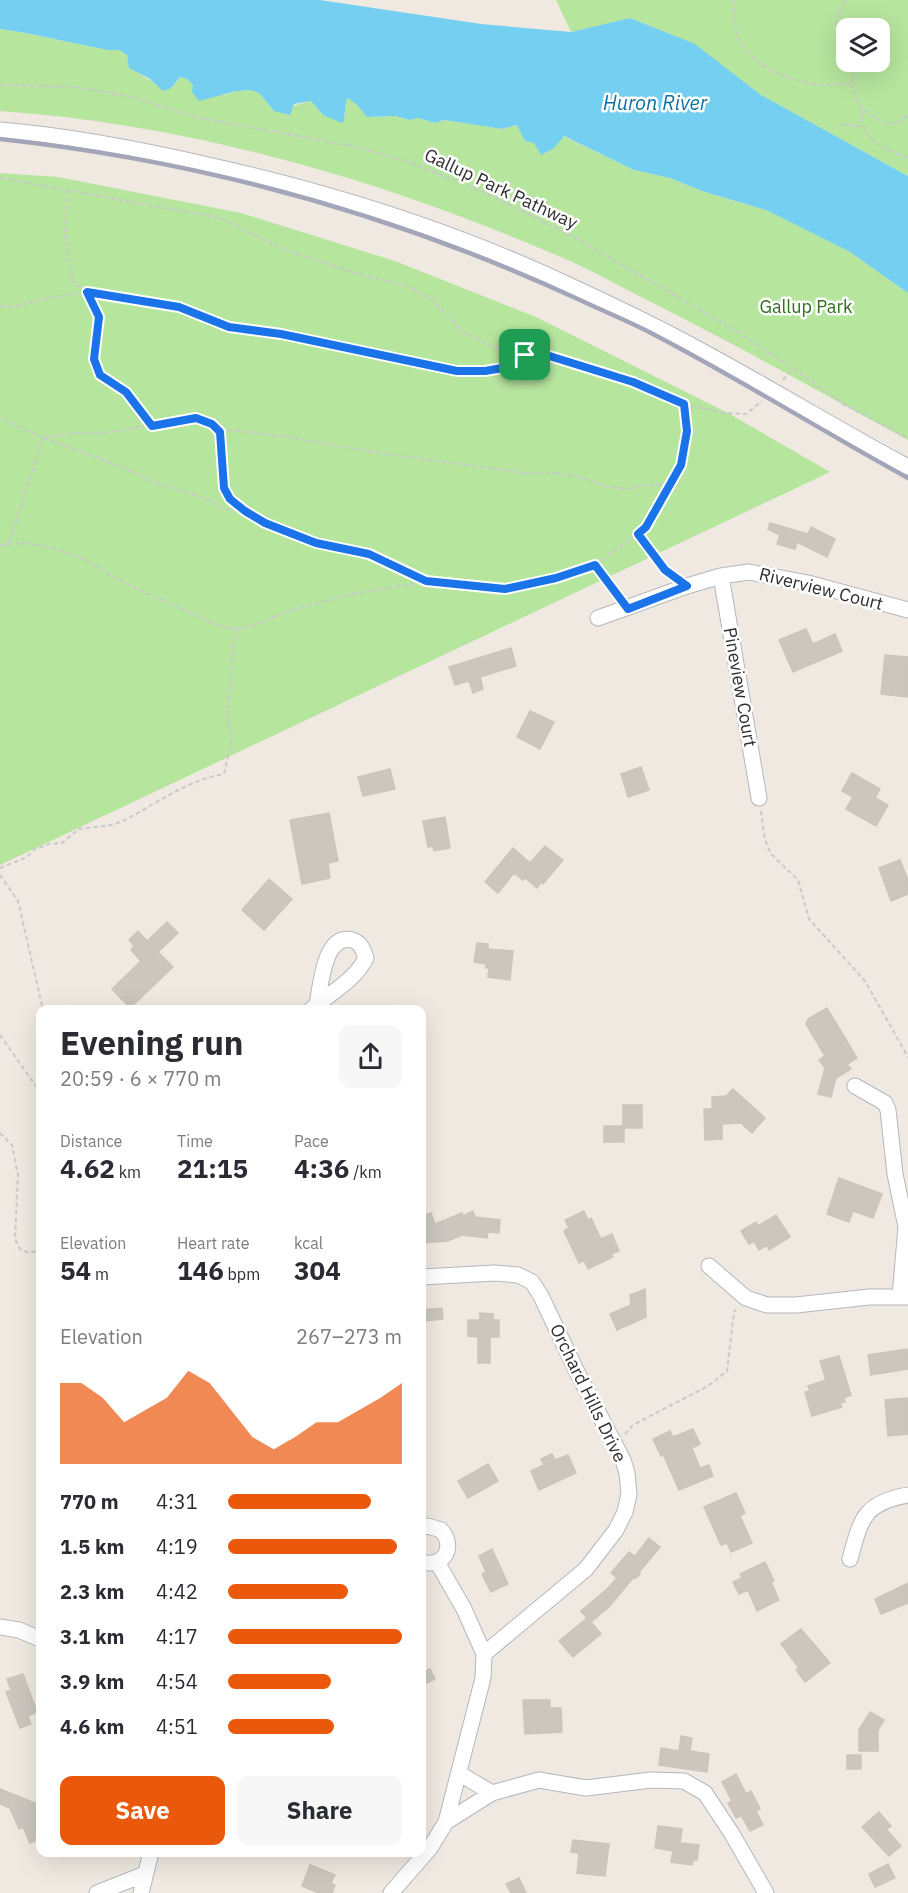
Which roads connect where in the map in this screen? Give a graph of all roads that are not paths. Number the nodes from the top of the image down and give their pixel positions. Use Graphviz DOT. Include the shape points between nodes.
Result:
graph roads {
  1 [pos="0,130"];
  2 [pos="908,466"];
  3 [pos="721,576"];
  4 [pos="908,610"];
  5 [pos="598,618"];
  6 [pos="759,798"];
  7 [pos="855,1086"];
  8 [pos="708,1266"];
  9 [pos="426,1277"];
  10 [pos="904,1297"];
  11 [pos="908,1495"];
  12 [pos="426,1527"];
  13 [pos="850,1559"];
  14 [pos="429,1562"];
  15 [pos="0,1627"];
  16 [pos="36,1637"];
  17 [pos="484,1654"];
  18 [pos="460,1774"];
  19 [pos="492,1793"];
  20 [pos="446,1822"];
  21 [pos="426,1840"];
  22 [pos="430,1848"];
  23 [pos="426,1853"];
  24 [pos="150,1857"];
  25 [pos="422,1857"];
  26 [pos="145,1874"];
  27 [pos="97,1893"];
  28 [pos="141,1893"];
  29 [pos="391,1893"];
  30 [pos="765,1893"];
  1 -- 2 [label="street" via="125,147 268,178 375,208 489,250 697,348"];
  3 -- 4 [label="street, Riverview Court" via="749,572 772,575"];
  3 -- 5 [label="street, Riverview Court"];
  3 -- 6 [label="street, Pineview Court"];
  7 -- 10 [label="street" via="885,1103 888,1110 906,1227"];
  8 -- 10 [label="street" via="746,1298 767,1305"];
  9 -- 17 [label="street, Orchard Hills Drive" via="495,1273 518,1275 532,1282 627,1473 629,1494 625,1512 586,1569"];
  11 -- 13 [label="street" via="888,1499 870,1509 859,1525"];
  12 -- 14 [label="street" via="435,1527 445,1535 448,1547 446,1553"];
  14 -- 17 [label="street" via="464,1609"];
  15 -- 16 [label="street"];
  17 -- 18 [label="street" via="483,1678"];
  18 -- 19 [label="street"];
  18 -- 20 [label="street"];
  19 -- 20 [label="street"];
  19 -- 30 [label="street" via="539,1780 586,1788 651,1780 684,1781 705,1793"];
  20 -- 22 [label="street"];
  21 -- 22 [label="street"];
  22 -- 23 [label="street"];
  24 -- 26 [label="street"];
  25 -- 29 [label="street"];
  26 -- 27 [label="street"];
  26 -- 28 [label="street"];
}
